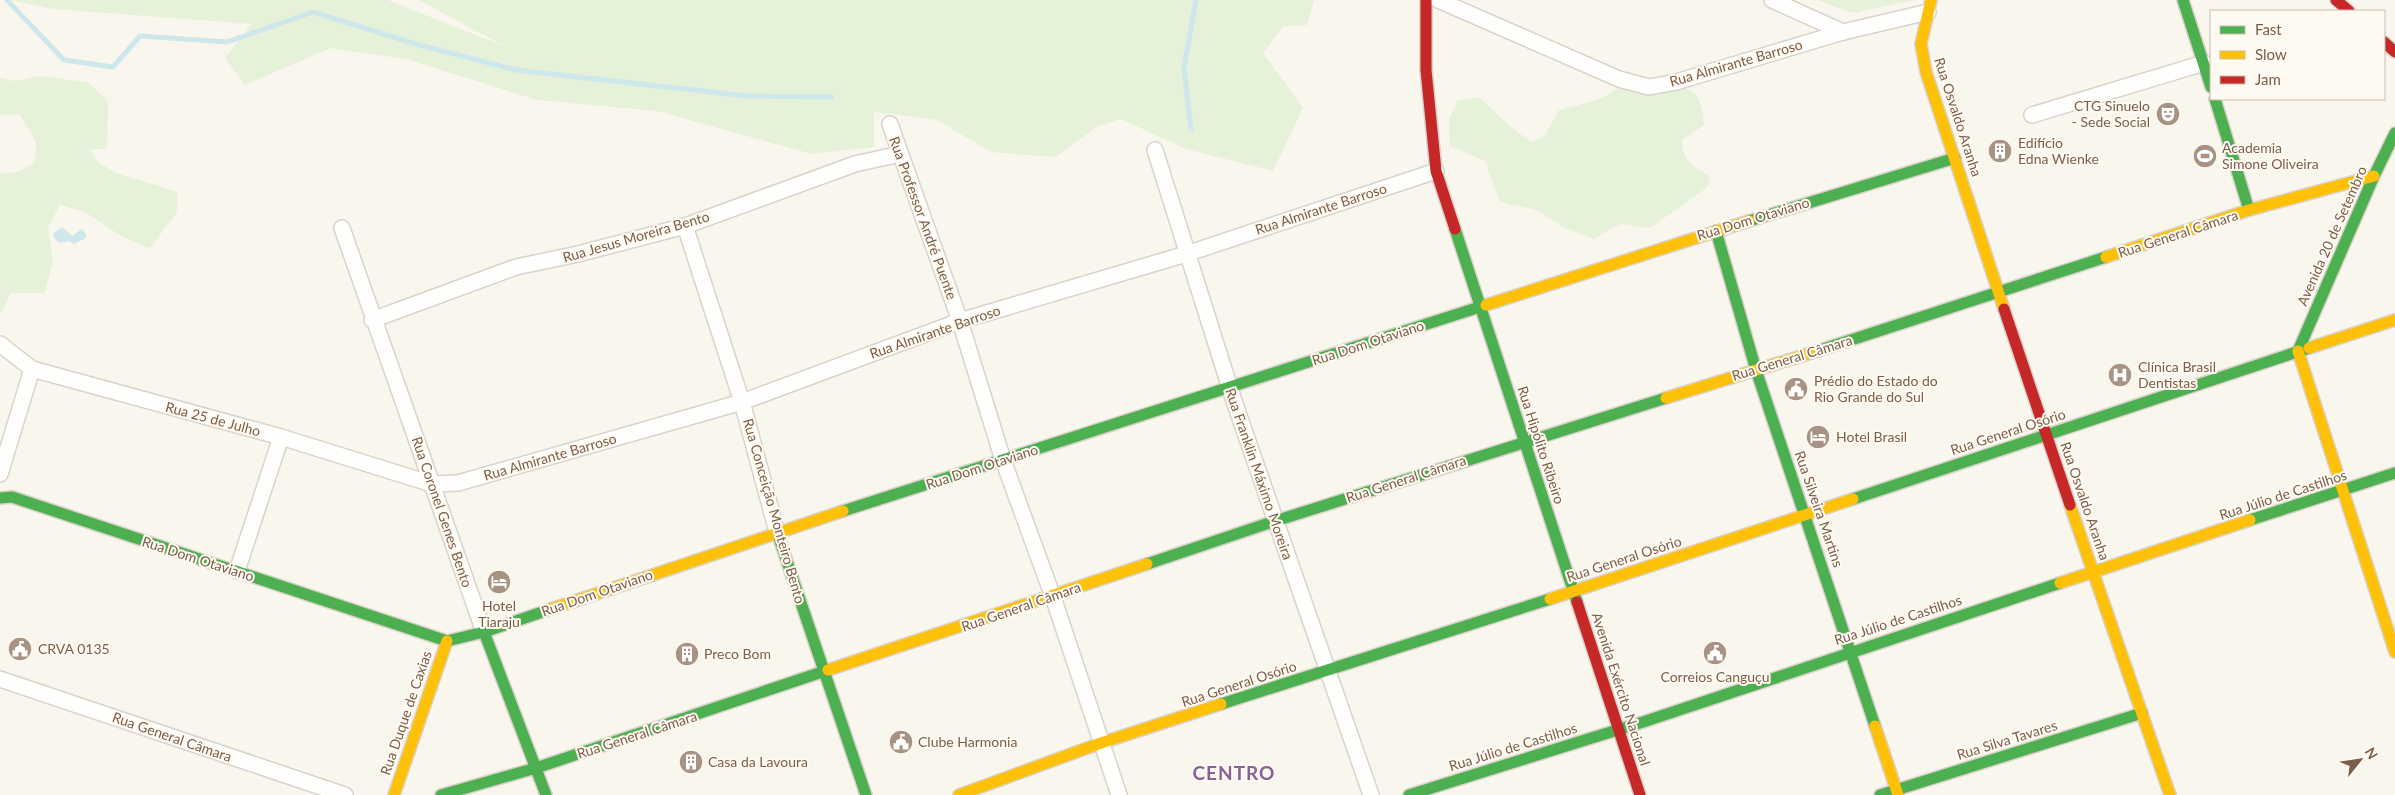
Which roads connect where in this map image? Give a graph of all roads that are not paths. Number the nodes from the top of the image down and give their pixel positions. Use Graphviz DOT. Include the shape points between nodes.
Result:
graph roads {
  1 [pos="1426,0"];
  2 [pos="1438,0"];
  3 [pos="1772,0"];
  4 [pos="2183,0"];
  5 [pos="2336,0"];
  6 [pos="1930,6"];
  7 [pos="2348,10"];
  8 [pos="1843,32"];
  9 [pos="2385,43"];
  10 [pos="2395,52"];
  11 [pos="2204,63"];
  12 [pos="2210,84"];
  13 [pos="2215,100"];
  14 [pos="2032,115"];
  15 [pos="890,124"];
  16 [pos="2395,133"];
  17 [pos="1155,150"];
  18 [pos="900,154"];
  19 [pos="1956,158"];
  20 [pos="1436,171"];
  21 [pos="2374,176"];
  22 [pos="2250,210"];
  23 [pos="685,226"];
  24 [pos="342,228"];
  25 [pos="1716,231"];
  26 [pos="1186,254"];
  27 [pos="1999,293"];
  28 [pos="1480,308"];
  29 [pos="372,320"];
  30 [pos="2395,320"];
  31 [pos="960,321"];
  32 [pos="0,344"];
  33 [pos="2298,351"];
  34 [pos="32,369"];
  35 [pos="1756,370"];
  36 [pos="1229,387"];
  37 [pos="742,402"];
  38 [pos="2046,435"];
  39 [pos="281,437"];
  40 [pos="1524,441"];
  41 [pos="1003,460"];
  42 [pos="2395,473"];
  43 [pos="0,474"];
  44 [pos="0,482"];
  45 [pos="432,484"];
  46 [pos="2343,491"];
  47 [pos="6,497"];
  48 [pos="1805,515"];
  49 [pos="1275,521"];
  50 [pos="777,532"];
  51 [pos="237,571"];
  52 [pos="2094,573"];
  53 [pos="1574,591"];
  54 [pos="1053,596"];
  55 [pos="484,632"];
  56 [pos="447,641"];
  57 [pos="1850,651"];
  58 [pos="2395,652"];
  59 [pos="1327,671"];
  60 [pos="825,673"];
  61 [pos="0,679"];
  62 [pos="2142,713"];
  63 [pos="1618,729"];
  64 [pos="1101,743"];
  65 [pos="536,768"];
  66 [pos="1897,792"];
  67 [pos="345,795"];
  68 [pos="394,795"];
  69 [pos="441,795"];
  70 [pos="546,795"];
  71 [pos="866,795"];
  72 [pos="959,795"];
  73 [pos="1119,795"];
  74 [pos="1371,795"];
  75 [pos="1409,795"];
  76 [pos="1640,795"];
  77 [pos="1880,795"];
  78 [pos="2170,795"];
  1 -- 20 [label="street, Rua Hipólito Ribeiro" via="1426,70"];
  2 -- 8 [label="street, Rua Almirante Barroso" via="1619,79 1649,86 1676,82"];
  3 -- 8 [label="street"];
  4 -- 11 [label="street"];
  5 -- 7 [label="street"];
  6 -- 8 [label="street, Rua Almirante Barroso"];
  6 -- 19 [label="street, Rua Osvaldo Aranha" via="1921,44 1926,72"];
  9 -- 10 [label="street"];
  11 -- 12 [label="street"];
  11 -- 14 [label="street"];
  13 -- 22 [label="street"];
  15 -- 18 [label="street, Rua Professor André Puente"];
  16 -- 21 [label="street, Avenida 20 de Setembro"];
  17 -- 26 [label="street, Rua Franklin Máximo Moreira"];
  18 -- 23 [label="street, Rua Jesus Moreira Bento" via="855,164"];
  18 -- 31 [label="street, Rua Professor André Puente"];
  19 -- 25 [label="street, Rua Dom Otaviano"];
  19 -- 27 [label="street, Rua Osvaldo Aranha"];
  20 -- 26 [label="street, Rua Almirante Barroso"];
  20 -- 28 [label="street, Rua Hipólito Ribeiro"];
  21 -- 22 [label="street, Rua General Câmara"];
  21 -- 33 [label="street, Avenida 20 de Setembro"];
  22 -- 27 [label="street, Rua General Câmara"];
  23 -- 29 [label="street, Rua Jesus Moreira Bento" via="516,267"];
  23 -- 37 [label="street, Rua Conceição Monteiro Bento"];
  24 -- 29 [label="street, Rua Coronel Genes Bento"];
  25 -- 28 [label="street, Rua Dom Otaviano"];
  25 -- 35 [label="street, Rua Silveira Martins"];
  26 -- 31 [label="street, Rua Almirante Barroso"];
  26 -- 36 [label="street, Rua Franklin Máximo Moreira"];
  27 -- 35 [label="street, Rua General Câmara"];
  27 -- 38 [label="street, Rua Osvaldo Aranha"];
  28 -- 36 [label="street, Rua Dom Otaviano"];
  28 -- 40 [label="street, Rua Hipólito Ribeiro"];
  29 -- 45 [label="street, Rua Coronel Genes Bento"];
  30 -- 33 [label="street, Rua General Osório"];
  31 -- 37 [label="street, Rua Almirante Barroso"];
  31 -- 41 [label="street, Rua Professor André Puente"];
  32 -- 34 [label="street, Rua 25 de Julho"];
  33 -- 38 [label="street, Rua General Osório"];
  33 -- 46 [label="street"];
  34 -- 39 [label="street, Rua 25 de Julho"];
  34 -- 43 [label="street"];
  35 -- 40 [label="street, Rua General Câmara"];
  35 -- 48 [label="street, Rua Silveira Martins"];
  36 -- 41 [label="street, Rua Dom Otaviano"];
  36 -- 49 [label="street, Rua Franklin Máximo Moreira"];
  37 -- 45 [label="street, Rua Almirante Barroso" via="489,475 458,483"];
  37 -- 50 [label="street, Rua Conceição Monteiro Bento"];
  38 -- 48 [label="street, Rua General Osório"];
  38 -- 52 [label="street, Rua Osvaldo Aranha"];
  39 -- 45 [label="street, Rua 25 de Julho"];
  39 -- 51 [label="street"];
  40 -- 49 [label="street, Rua General Câmara"];
  40 -- 53 [label="street, Rua Hipólito Ribeiro"];
  41 -- 50 [label="street, Rua Dom Otaviano"];
  41 -- 54 [label="street, Rua Professor André Puente"];
  42 -- 46 [label="street, Rua Júlio de Castilhos"];
  44 -- 47 [label="street, Rua Dom Otaviano"];
  45 -- 55 [label="street, Rua Coronel Genes Bento"];
  46 -- 52 [label="street, Rua Júlio de Castilhos"];
  46 -- 58 [label="street"];
  47 -- 51 [label="street, Rua Dom Otaviano"];
  48 -- 53 [label="street, Rua General Osório"];
  48 -- 57 [label="street, Rua Silveira Martins"];
  49 -- 54 [label="street, Rua General Câmara"];
  49 -- 59 [label="street, Rua Franklin Máximo Moreira"];
  50 -- 55 [label="street, Rua Dom Otaviano"];
  50 -- 60 [label="street, Rua Conceição Monteiro Bento"];
  51 -- 56 [label="street, Rua Dom Otaviano"];
  52 -- 57 [label="street, Rua Júlio de Castilhos"];
  52 -- 62 [label="street, Rua Osvaldo Aranha"];
  53 -- 59 [label="street, Rua General Osório"];
  53 -- 63 [label="street, Avenida Exército Nacional"];
  54 -- 60 [label="street, Rua General Câmara"];
  54 -- 64 [label="street, Rua Professor André Puente"];
  55 -- 56 [label="street, Rua Dom Otaviano"];
  55 -- 65 [label="street, Rua Coronel Genes Bento"];
  56 -- 68 [label="street, Rua Duque de Caxias"];
  57 -- 63 [label="street, Rua Júlio de Castilhos"];
  57 -- 66 [label="street, Rua Silveira Martins"];
  59 -- 64 [label="street, Rua General Osório"];
  59 -- 74 [label="street, Rua Franklin Máximo Moreira"];
  60 -- 65 [label="street, Rua General Câmara"];
  60 -- 71 [label="street, Rua Conceição Monteiro Bento"];
  61 -- 67 [label="street, Rua General Câmara"];
  62 -- 66 [label="street, Rua Silva Tavares"];
  62 -- 78 [label="street, Rua Osvaldo Aranha"];
  63 -- 75 [label="street, Rua Júlio de Castilhos"];
  63 -- 76 [label="street, Avenida Exército Nacional"];
  64 -- 72 [label="street, Rua General Osório"];
  64 -- 73 [label="street, Rua Professor André Puente"];
  65 -- 69 [label="street, Rua General Câmara"];
  65 -- 70 [label="street, Rua Coronel Genes Bento"];
  66 -- 77 [label="street, Rua Silva Tavares"];
}
